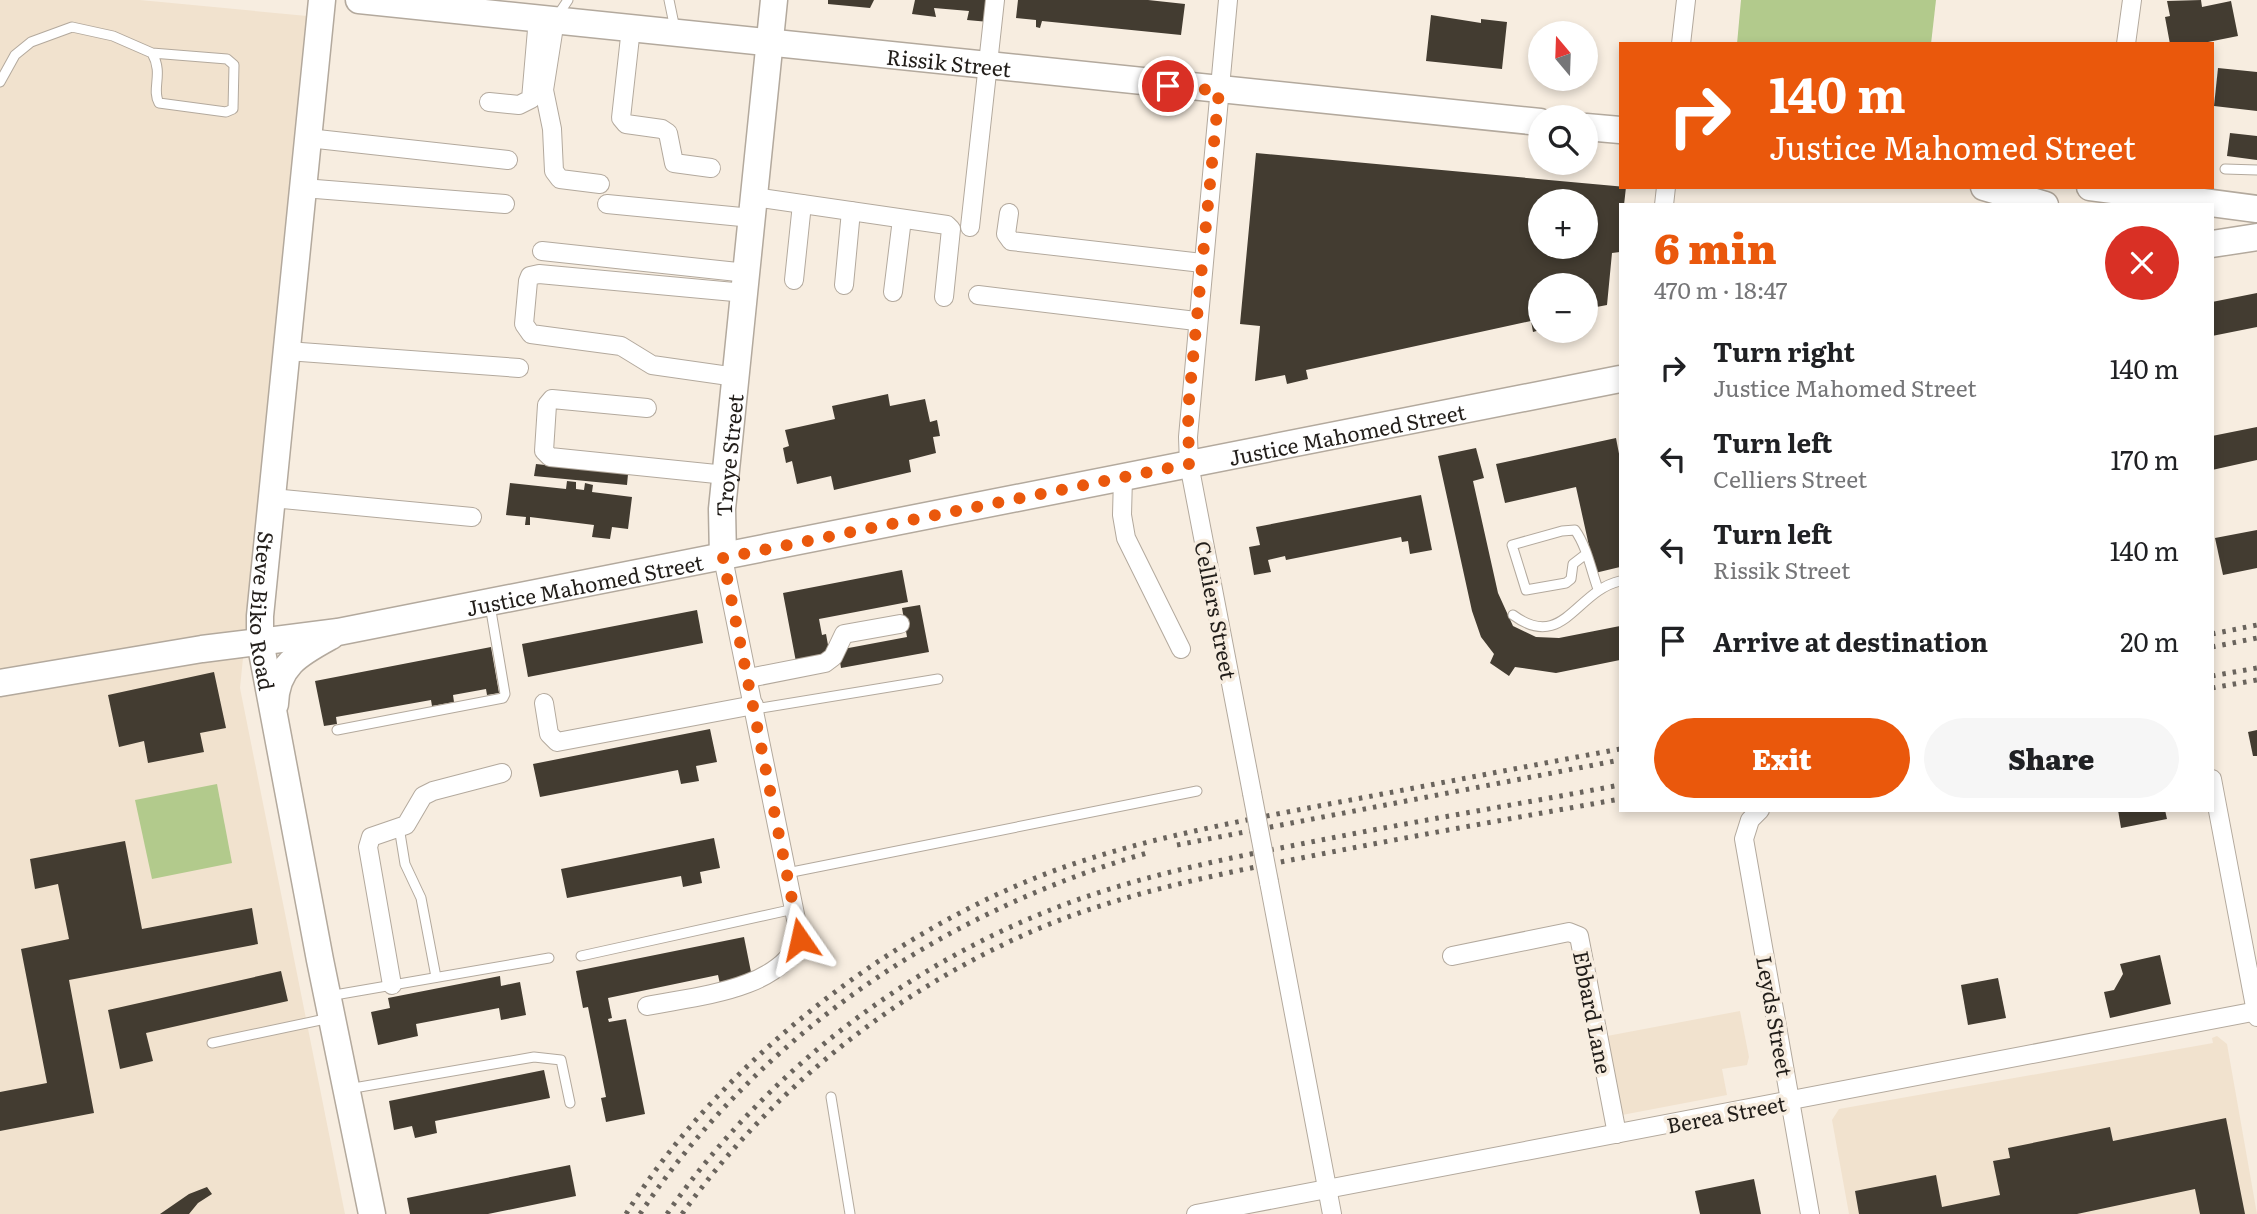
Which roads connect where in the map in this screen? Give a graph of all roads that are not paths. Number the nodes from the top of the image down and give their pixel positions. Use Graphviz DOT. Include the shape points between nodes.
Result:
graph roads {
  1 [pos="322,0"];
  2 [pos="359,0"];
  3 [pos="668,0"];
  4 [pos="774,0"];
  5 [pos="995,0"];
  6 [pos="1228,0"];
  7 [pos="1686,0"];
  8 [pos="2132,0"];
  9 [pos="475,6"];
  10 [pos="540,12"];
  11 [pos="631,28"];
  12 [pos="676,33"];
  13 [pos="1681,42"];
  14 [pos="2126,42"];
  15 [pos="770,43"];
  16 [pos="152,52"];
  17 [pos="990,66"];
  18 [pos="0,82"];
  19 [pos="1219,91"];
  20 [pos="489,102"];
  21 [pos="1528,121"];
  22 [pos="1598,128"];
  23 [pos="1619,130"];
  24 [pos="308,138"];
  25 [pos="508,160"];
  26 [pos="711,168"];
  27 [pos="2224,169"];
  28 [pos="2257,170"];
  29 [pos="600,184"];
  30 [pos="303,188"];
  31 [pos="1991,189"];
  32 [pos="2106,192"];
  33 [pos="2038,203"];
  34 [pos="2204,203"];
  35 [pos="505,204"];
  36 [pos="607,204"];
  37 [pos="802,204"];
  38 [pos="2214,204"];
  39 [pos="753,208"];
  40 [pos="2257,209"];
  41 [pos="851,211"];
  42 [pos="1009,213"];
  43 [pos="902,219"];
  44 [pos="2214,227"];
  45 [pos="970,228"];
  46 [pos="2257,231"];
  47 [pos="2257,237"];
  48 [pos="2214,244"];
  49 [pos="542,251"];
  50 [pos="1202,263"];
  51 [pos="794,280"];
  52 [pos="746,283"];
  53 [pos="844,285"];
  54 [pos="893,292"];
  55 [pos="978,295"];
  56 [pos="944,297"];
  57 [pos="1196,321"];
  58 [pos="287,351"];
  59 [pos="519,368"];
  60 [pos="736,377"];
  61 [pos="1619,379"];
  62 [pos="647,408"];
  63 [pos="1189,464"];
  64 [pos="726,475"];
  65 [pos="1123,477"];
  66 [pos="272,498"];
  67 [pos="472,517"];
  68 [pos="1586,554"];
  69 [pos="723,558"];
  70 [pos="1619,581"];
  71 [pos="1598,589"];
  72 [pos="490,603"];
  73 [pos="1513,615"];
  74 [pos="900,624"];
  75 [pos="338,632"];
  76 [pos="260,641"];
  77 [pos="1181,649"];
  78 [pos="749,678"];
  79 [pos="938,679"];
  80 [pos="0,683"];
  81 [pos="544,703"];
  82 [pos="754,707"];
  83 [pos="275,729"];
  84 [pos="337,730"];
  85 [pos="502,773"];
  86 [pos="2214,789"];
  87 [pos="1197,791"];
  88 [pos="1755,815"];
  89 [pos="399,827"];
  90 [pos="787,873"];
  91 [pos="794,909"];
  92 [pos="581,956"];
  93 [pos="1452,956"];
  94 [pos="549,958"];
  95 [pos="436,977"];
  96 [pos="391,985"];
  97 [pos="647,1006"];
  98 [pos="329,1007"];
  99 [pos="2257,1013"];
  100 [pos="212,1043"];
  101 [pos="346,1090"];
  102 [pos="831,1097"];
  103 [pos="1791,1101"];
  104 [pos="570,1103"];
  105 [pos="1617,1134"];
  106 [pos="1327,1189"];
  107 [pos="372,1214"];
  108 [pos="850,1214"];
  109 [pos="1196,1214"];
  110 [pos="1332,1214"];
  111 [pos="1810,1214"];
  1 -- 24 [label="main road, Steve Biko Road"];
  2 -- 9 [label="main road, Rissik Street"];
  3 -- 12 [label="lane"];
  4 -- 15 [label="main road, Troye Street"];
  5 -- 17 [label="street"];
  6 -- 19 [label="street, Celliers Street"];
  7 -- 13 [label="street"];
  8 -- 14 [label="street"];
  9 -- 10 [label="main road, Rissik Street"];
  10 -- 11 [label="main road, Rissik Street"];
  10 -- 20 [label="street" via="531,99 519,106"];
  10 -- 29 [label="street" via="555,175"];
  11 -- 12 [label="main road, Rissik Street"];
  11 -- 26 [label="street" via="621,118 629,125 666,131 674,163"];
  12 -- 15 [label="main road, Rissik Street"];
  15 -- 17 [label="main road, Rissik Street"];
  15 -- 39 [label="main road, Troye Street"];
  16 -- 16 [label="lane" via="227,59 234,65 233,108 226,112 159,103 159,70"];
  16 -- 18 [label="lane" via="113,36 72,27 31,41 15,55"];
  17 -- 19 [label="main road, Rissik Street"];
  17 -- 45 [label="street"];
  19 -- 21 [label="main road, Rissik Street"];
  19 -- 50 [label="street, Celliers Street"];
  22 -- 23 [label="main road"];
  24 -- 25 [label="street"];
  24 -- 30 [label="main road, Steve Biko Road"];
  27 -- 28 [label="lane"];
  30 -- 35 [label="street"];
  30 -- 58 [label="main road, Steve Biko Road"];
  31 -- 33 [label="main road"];
  32 -- 34 [label="main road"];
  36 -- 39 [label="street"];
  37 -- 39 [label="street"];
  37 -- 41 [label="street"];
  37 -- 51 [label="street"];
  38 -- 40 [label="main road"];
  39 -- 52 [label="main road, Troye Street"];
  41 -- 43 [label="street"];
  41 -- 53 [label="street"];
  42 -- 50 [label="street" via="1006,234 1011,241"];
  43 -- 54 [label="street"];
  43 -- 56 [label="street" via="950,227"];
  44 -- 46 [label="main road"];
  47 -- 48 [label="main road"];
  49 -- 52 [label="street"];
  50 -- 57 [label="street, Celliers Street"];
  52 -- 60 [label="main road, Troye Street"];
  52 -- 60 [label="street" via="539,275 528,281 524,324 531,334 621,346 652,365"];
  55 -- 57 [label="street"];
  57 -- 63 [label="street, Celliers Street" via="1188,410"];
  58 -- 59 [label="street"];
  58 -- 66 [label="main road, Steve Biko Road"];
  60 -- 64 [label="main road, Troye Street"];
  61 -- 63 [label="main road, Justice Mahomed Street"];
  62 -- 64 [label="street" via="552,399 547,405 544,451 550,457"];
  63 -- 65 [label="main road, Justice Mahomed Street"];
  63 -- 106 [label="street, Celliers Street, bridge"];
  64 -- 69 [label="main road, Troye Street"];
  65 -- 69 [label="main road, Justice Mahomed Street"];
  65 -- 77 [label="street" via="1126,538"];
  66 -- 67 [label="street"];
  66 -- 76 [label="main road, Steve Biko Road"];
  68 -- 68 [label="lane" via="1575,530 1512,545 1526,590 1566,583 1573,564"];
  68 -- 71 [label="lane"];
  69 -- 72 [label="main road, Justice Mahomed Street"];
  69 -- 78 [label="street, Troye Street"];
  70 -- 71 [label="lane"];
  71 -- 73 [label="lane" via="1562,622 1550,626 1529,627"];
  72 -- 75 [label="main road, Justice Mahomed Street"];
  72 -- 84 [label="lane" via="503,698"];
  74 -- 78 [label="street" via="844,634 825,663"];
  75 -- 76 [label="main road, Justice Mahomed Street"];
  75 -- 83 [label="main road" via="285,667 277,685"];
  76 -- 80 [label="main road, Justice Mahomed Street"];
  76 -- 83 [label="main road, Steve Biko Road"];
  78 -- 82 [label="street, Troye Street"];
  79 -- 82 [label="lane"];
  81 -- 82 [label="street" via="548,734 557,742"];
  82 -- 90 [label="street, Troye Street"];
  83 -- 98 [label="main road, Steve Biko Road"];
  85 -- 89 [label="street" via="423,796 406,825"];
  86 -- 99 [label="street"];
  87 -- 90 [label="lane"];
  88 -- 103 [label="street, Leyds Street" via="1745,829 1745,848"];
  89 -- 95 [label="lane" via="405,864 421,898"];
  89 -- 96 [label="street" via="371,837 368,847"];
  90 -- 91 [label="street, Troye Street"];
  91 -- 92 [label="lane"];
  91 -- 97 [label="street, Troye Street" via="800,939 795,950 748,985"];
  93 -- 105 [label="street, Ebbard Lane" via="1569,932 1579,936"];
  94 -- 95 [label="lane"];
  95 -- 96 [label="lane"];
  96 -- 98 [label="lane"];
  98 -- 100 [label="lane"];
  98 -- 101 [label="main road, Steve Biko Road"];
  99 -- 103 [label="street, Berea Street"];
  101 -- 104 [label="lane" via="551,1057 561,1060"];
  101 -- 107 [label="main road, Steve Biko Road"];
  102 -- 108 [label="lane"];
  103 -- 105 [label="street, Berea Street"];
  103 -- 111 [label="street, Leyds Street"];
  105 -- 106 [label="street, Berea Street"];
  106 -- 109 [label="street, Berea Street"];
  106 -- 110 [label="street, Celliers Street"];
}
